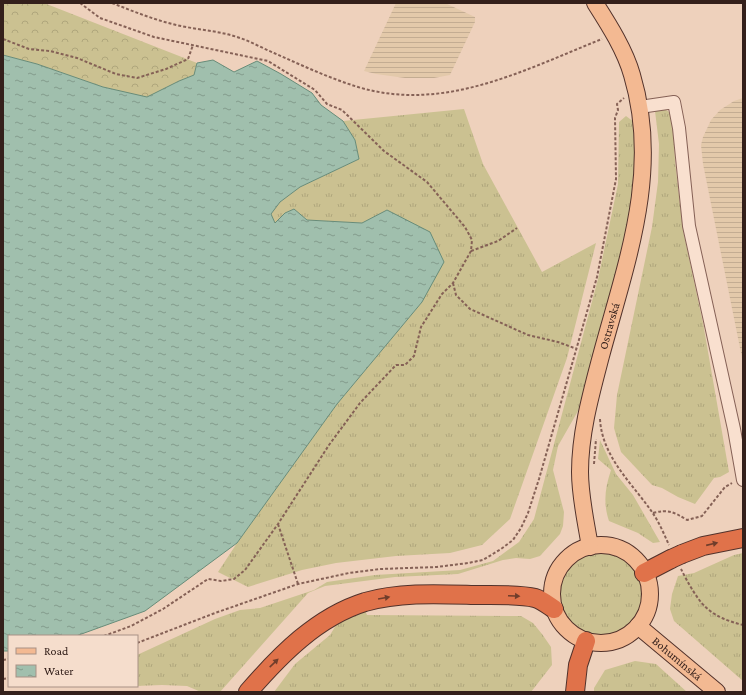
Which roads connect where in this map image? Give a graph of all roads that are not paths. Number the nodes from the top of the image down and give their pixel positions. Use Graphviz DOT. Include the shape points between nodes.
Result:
graph roads {
  1 [pos="595,3"];
  2 [pos="640,107"];
  3 [pos="743,479"];
  4 [pos="743,538"];
  5 [pos="590,546"];
  6 [pos="644,573"];
  7 [pos="554,609"];
  8 [pos="638,626"];
  9 [pos="586,641"];
  10 [pos="578,665"];
  11 [pos="248,692"];
  12 [pos="561,692"];
  13 [pos="575,692"];
  14 [pos="717,692"];
  1 -- 2 [label="main road, Ostravská" via="626,58"];
  2 -- 3 [label="street" via="674,102 689,226"];
  2 -- 5 [label="main road, Ostravská" via="644,154 641,198 593,386 582,443 581,498"];
  6 -- 4 [label="highway, one-way" via="703,546"];
  5 -- 6 [label="main road" via="619,549 631,556"];
  5 -- 7 [label="main road" via="564,562 556,574 552,591"];
  6 -- 8 [label="main road" via="648,582 649,600"];
  7 -- 9 [label="main road" via="564,626"];
  11 -- 7 [label="highway, one-way" via="267,670 303,637 339,613 365,602 393,597 440,594 516,596 536,598"];
  8 -- 9 [label="main road" via="614,641"];
  8 -- 14 [label="main road, Bohumínská"];
  9 -- 10 [label="highway"];
  10 -- 12 [label="highway"];
  10 -- 13 [label="highway"];
}
